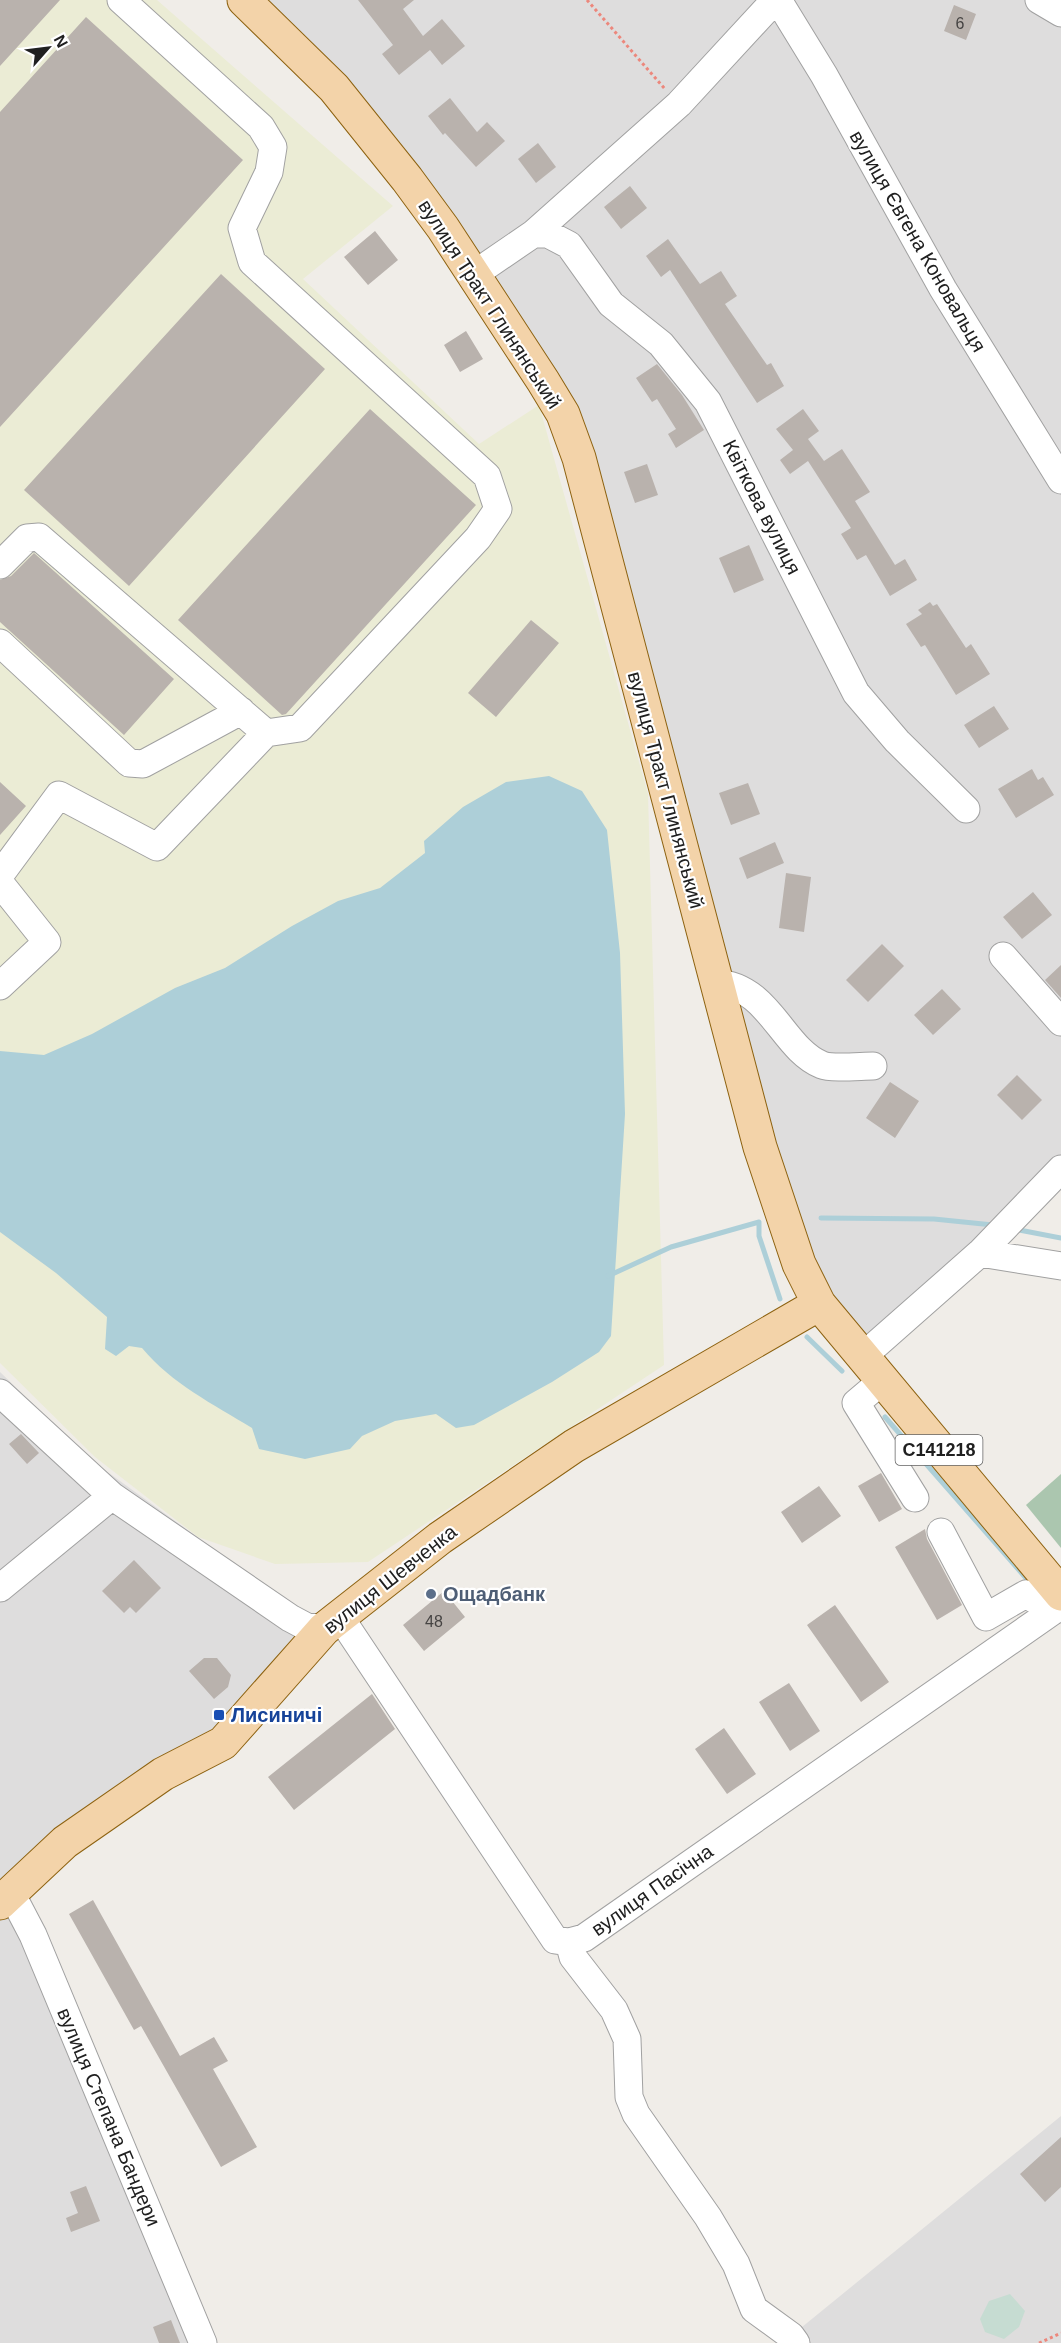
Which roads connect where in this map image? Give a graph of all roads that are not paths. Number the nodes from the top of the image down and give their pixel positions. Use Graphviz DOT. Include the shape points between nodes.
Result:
graph roads {
  1 [pos="121,0"];
  2 [pos="244,0"];
  3 [pos="777,0"];
  4 [pos="1039,0"];
  5 [pos="1061,13"];
  6 [pos="533,234"];
  7 [pos="473,275"];
  8 [pos="1061,480"];
  9 [pos="0,565"];
  10 [pos="0,642"];
  11 [pos="241,711"];
  12 [pos="266,733"];
  13 [pos="966,808"];
  14 [pos="0,875"];
  15 [pos="0,883"];
  16 [pos="1003,956"];
  17 [pos="716,983"];
  18 [pos="0,986"];
  19 [pos="1061,1022"];
  20 [pos="873,1066"];
  21 [pos="1061,1169"];
  22 [pos="989,1245"];
  23 [pos="1061,1266"];
  24 [pos="819,1304"];
  25 [pos="872,1369"];
  26 [pos="0,1393"];
  27 [pos="112,1496"];
  28 [pos="915,1498"];
  29 [pos="941,1532"];
  30 [pos="0,1588"];
  31 [pos="1058,1602"];
  32 [pos="332,1623"];
  33 [pos="5,1898"];
  34 [pos="569,1942"];
  35 [pos="790,2341"];
  36 [pos="203,2343"];
  1 -- 12 [label="street" via="261,127 273,147 269,172 242,228 252,262 487,476 498,509 478,538 300,728"];
  2 -- 7 [label="main road, вулиця Тракт Глинянський" via="334,88 370,131"];
  3 -- 6 [label="street" via="679,104"];
  3 -- 8 [label="street, вулиця Євгена Коновальця" via="824,75 943,289"];
  4 -- 5 [label="street"];
  6 -- 7 [label="street"];
  6 -- 13 [label="street, Квіткова вулиця" via="548,234 569,245 611,304 661,344 708,402 856,693 897,741"];
  7 -- 17 [label="main road, вулиця Тракт Глинянський" via="563,414 579,458"];
  9 -- 11 [label="street" via="27,538 39,537"];
  10 -- 11 [label="street" via="129,763 143,764"];
  11 -- 12 [label="street"];
  12 -- 14 [label="street" via="157,847 59,795"];
  15 -- 18 [label="street" via="47,942"];
  16 -- 19 [label="street"];
  17 -- 20 [label="street" via="732,984 770,1011 799,1048 823,1066"];
  17 -- 24 [label="main road, вулиця Тракт Глинянський" via="764,1158 799,1264"];
  21 -- 22 [label="street"];
  22 -- 23 [label="street"];
  22 -- 25 [label="street"];
  24 -- 25 [label="main road, вулиця Тракт Глинянський / С141218"];
  24 -- 32 [label="main road, вулиця Шевченка" via="574,1446 440,1539"];
  25 -- 28 [label="street" via="856,1403"];
  25 -- 31 [label="main road, вулиця Тракт Глинянський / С141218"];
  26 -- 27 [label="street"];
  27 -- 30 [label="street"];
  27 -- 32 [label="street" via="290,1618 306,1626"];
  29 -- 31 [label="street" via="986,1617 1026,1594"];
  31 -- 34 [label="street, вулиця Пасічна" via="584,1938"];
  32 -- 33 [label="main road, вулиця Шевченка" via="222,1743 163,1774 65,1842"];
  32 -- 34 [label="street, вулиця Пасічна" via="555,1940"];
  33 -- 36 [label="street, вулиця Степана Бандери" via="33,1935"];
  34 -- 35 [label="street" via="573,1957 614,2010 627,2039 629,2097 636,2114 708,2217 736,2264 754,2309"];
}
